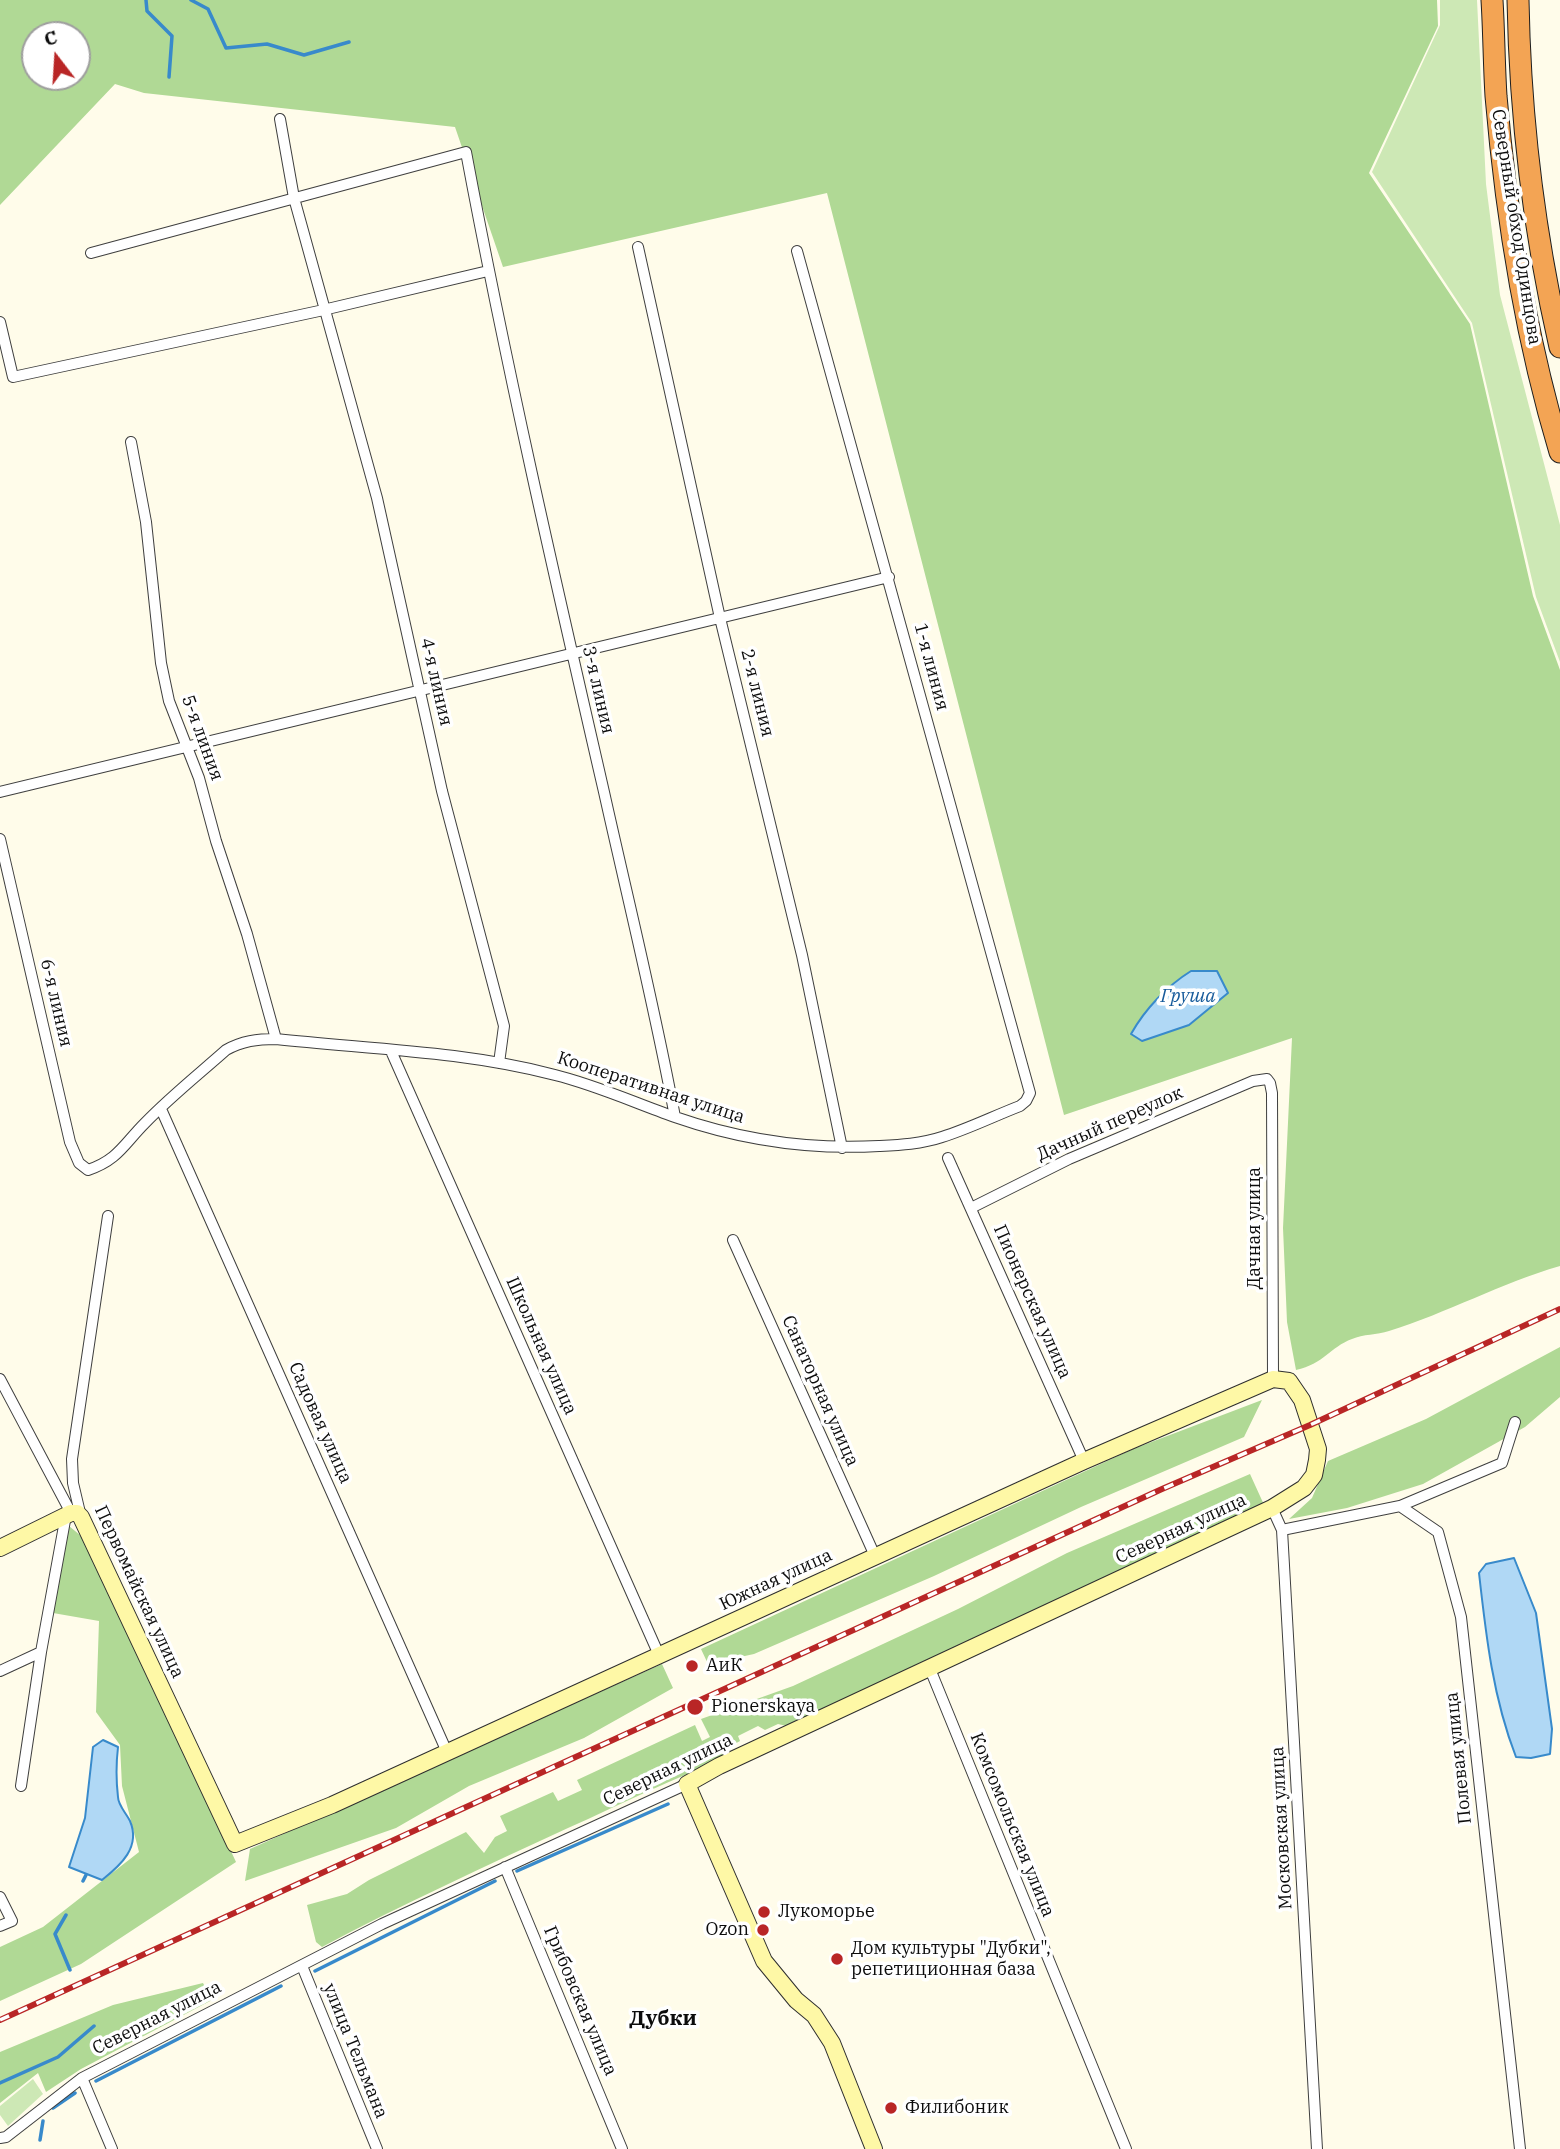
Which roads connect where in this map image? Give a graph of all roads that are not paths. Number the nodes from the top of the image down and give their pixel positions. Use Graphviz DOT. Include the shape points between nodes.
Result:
graph roads {
  1 [pos="1492,0"];
  2 [pos="1518,0"];
  3 [pos="280,119"];
  4 [pos="294,198"];
  5 [pos="638,247"];
  6 [pos="797,251"];
  7 [pos="91,253"];
  8 [pos="488,271"];
  9 [pos="327,309"];
  10 [pos="0,322"];
  11 [pos="1560,347"];
  12 [pos="131,442"];
  13 [pos="1560,452"];
  14 [pos="889,577"];
  15 [pos="720,618"];
  16 [pos="572,654"];
  17 [pos="420,691"];
  18 [pos="188,747"];
  19 [pos="0,792"];
  20 [pos="0,839"];
  21 [pos="276,1039"];
  22 [pos="391,1051"];
  23 [pos="499,1063"];
  24 [pos="1267,1079"];
  25 [pos="1030,1093"];
  26 [pos="160,1109"];
  27 [pos="675,1117"];
  28 [pos="842,1148"];
  29 [pos="948,1158"];
  30 [pos="88,1170"];
  31 [pos="971,1208"];
  32 [pos="108,1216"];
  33 [pos="733,1240"];
  34 [pos="0,1379"];
  35 [pos="1273,1379"];
  36 [pos="12,1403"];
  37 [pos="0,1408"];
  38 [pos="1515,1422"];
  39 [pos="1084,1461"];
  40 [pos="1400,1506"];
  41 [pos="1272,1508"];
  42 [pos="73,1515"];
  43 [pos="1282,1530"];
  44 [pos="0,1548"];
  45 [pos="875,1556"];
  46 [pos="40,1652"];
  47 [pos="659,1655"];
  48 [pos="930,1669"];
  49 [pos="0,1671"];
  50 [pos="447,1752"];
  51 [pos="687,1784"];
  52 [pos="21,1786"];
  53 [pos="235,1844"];
  54 [pos="505,1867"];
  55 [pos="0,1898"];
  56 [pos="0,1927"];
  57 [pos="302,1966"];
  58 [pos="82,2078"];
  59 [pos="3,2138"];
  60 [pos="3,2149"];
  61 [pos="112,2149"];
  62 [pos="377,2149"];
  63 [pos="622,2149"];
  64 [pos="874,2149"];
  65 [pos="1126,2149"];
  66 [pos="1317,2149"];
  67 [pos="1520,2149"];
  1 -- 13 [label="highway, Северный обход Одинцова" via="1504,169 1532,337"];
  2 -- 11 [label="highway, Северный обход Одинцова" via="1527,151"];
  3 -- 4 [label="street, 4-я линия"];
  4 -- 7 [label="street"];
  4 -- 8 [label="street, 3-я линия" via="466,152"];
  4 -- 9 [label="street, 4-я линия"];
  5 -- 15 [label="street, 2-я линия"];
  6 -- 14 [label="street, 1-я линия"];
  8 -- 9 [label="street"];
  8 -- 16 [label="street, 3-я линия"];
  9 -- 10 [label="street" via="13,377"];
  9 -- 17 [label="street, 4-я линия" via="377,498"];
  12 -- 18 [label="street, 5-я линия" via="169,701"];
  14 -- 15 [label="street"];
  14 -- 25 [label="street, 1-я линия"];
  15 -- 16 [label="street"];
  15 -- 28 [label="street, 2-я линия" via="802,955"];
  16 -- 17 [label="street"];
  16 -- 27 [label="street, 3-я линия" via="658,1023"];
  17 -- 18 [label="street"];
  17 -- 23 [label="street, 4-я линия" via="504,1026"];
  18 -- 19 [label="street"];
  18 -- 21 [label="street, 5-я линия"];
  20 -- 30 [label="street, 6-я линия" via="69,1142 79,1163"];
  21 -- 22 [label="street, Кооперативная улица"];
  21 -- 26 [label="street, Кооперативная улица" via="240,1042 226,1050"];
  22 -- 23 [label="street, Кооперативная улица"];
  22 -- 47 [label="street, Школьная улица"];
  23 -- 27 [label="street, Кооперативная улица" via="598,1087"];
  24 -- 31 [label="street, Дачный переулок" via="1253,1080 1069,1159"];
  24 -- 35 [label="street, Дачная улица" via="1272,1093"];
  25 -- 28 [label="street, Кооперативная улица" via="1020,1106 941,1138"];
  26 -- 30 [label="street, Кооперативная улица" via="120,1153"];
  26 -- 50 [label="street, Садовая улица"];
  27 -- 28 [label="street, Кооперативная улица" via="777,1143"];
  29 -- 31 [label="street, Пионерская улица"];
  31 -- 39 [label="street, Пионерская улица"];
  32 -- 42 [label="street, Первомайская улица" via="72,1459"];
  33 -- 45 [label="street, Санаторная улица"];
  34 -- 36 [label="street"];
  35 -- 39 [label="street, Южная улица"];
  35 -- 41 [label="street, Северная улица" via="1294,1385 1318,1449 1314,1475 1304,1488"];
  36 -- 37 [label="street"];
  36 -- 42 [label="street"];
  38 -- 40 [label="street" via="1502,1463"];
  39 -- 45 [label="street, Южная улица"];
  40 -- 43 [label="street"];
  40 -- 67 [label="street, Полевая улица" via="1438,1532 1461,1617"];
  41 -- 43 [label="street, Московская улица"];
  41 -- 48 [label="street, Северная улица"];
  42 -- 44 [label="street"];
  42 -- 46 [label="street"];
  42 -- 53 [label="street, Первомайская улица"];
  43 -- 66 [label="street, Московская улица"];
  45 -- 47 [label="street, Южная улица"];
  46 -- 49 [label="street"];
  46 -- 52 [label="street"];
  47 -- 50 [label="street, Южная улица"];
  48 -- 51 [label="street, Северная улица"];
  48 -- 65 [label="street, Комсомольская улица"];
  50 -- 53 [label="street, Южная улица"];
  51 -- 54 [label="street, Северная улица"];
  51 -- 64 [label="street" via="764,1961 814,2015 832,2043"];
  54 -- 57 [label="street, Северная улица"];
  54 -- 63 [label="street, Грибовская улица"];
  55 -- 56 [label="street" via="12,1921"];
  57 -- 58 [label="street, Северная улица"];
  57 -- 62 [label="street, улица Тельмана"];
  58 -- 59 [label="street, Северная улица"];
  58 -- 61 [label="street"];
  59 -- 60 [label="street"];
}
